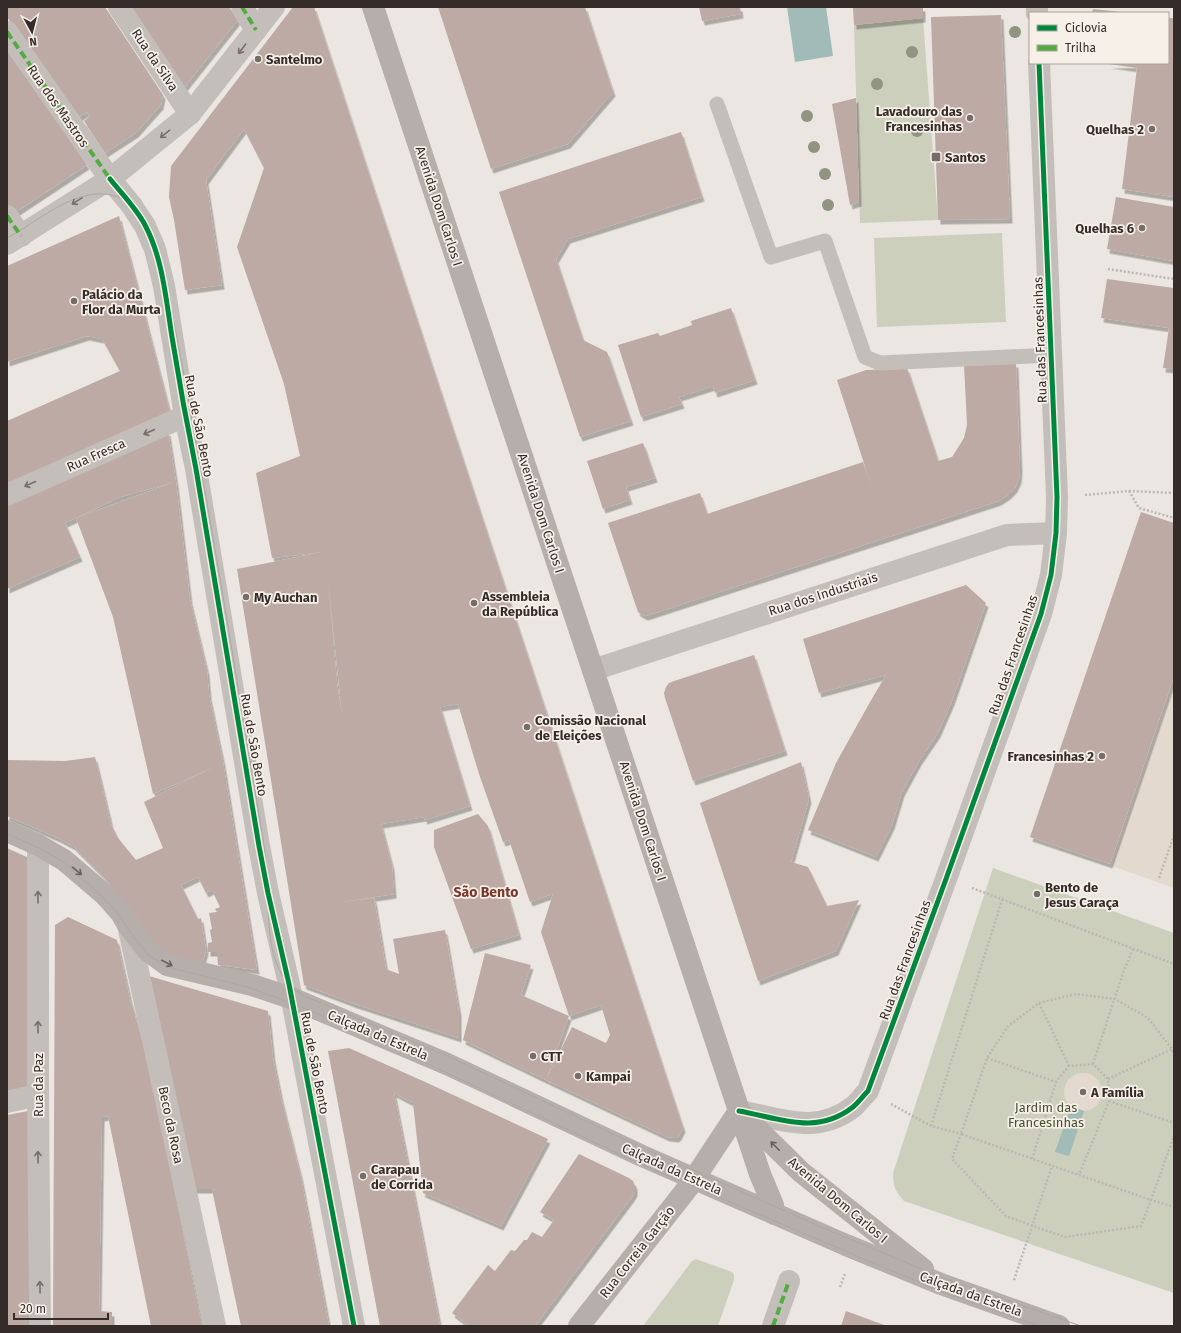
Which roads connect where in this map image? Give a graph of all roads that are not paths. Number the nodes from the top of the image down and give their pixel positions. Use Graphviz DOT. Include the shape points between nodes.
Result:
graph roads {
  1 [pos="119,7"];
  2 [pos="242,7"];
  3 [pos="274,7"];
  4 [pos="373,7"];
  5 [pos="256,30"];
  6 [pos="7,32"];
  7 [pos="1039,64"];
  8 [pos="717,104"];
  9 [pos="190,114"];
  10 [pos="110,179"];
  11 [pos="7,216"];
  12 [pos="14,240"];
  13 [pos="1051,355"];
  14 [pos="185,416"];
  15 [pos="7,494"];
  16 [pos="1056,533"];
  17 [pos="593,670"];
  18 [pos="7,831"];
  19 [pos="38,845"];
  20 [pos="128,925"];
  21 [pos="291,998"];
  22 [pos="38,1095"];
  23 [pos="7,1102"];
  24 [pos="739,1111"];
  25 [pos="694,1178"];
  26 [pos="774,1214"];
  27 [pos="789,1281"];
  28 [pos="940,1284"];
  29 [pos="40,1326"];
  30 [pos="214,1326"];
  31 [pos="354,1326"];
  32 [pos="579,1326"];
  33 [pos="773,1326"];
  34 [pos="1059,1326"];
  1 -- 9 [label="street, Rua da Silva"];
  2 -- 5 [label="street"];
  3 -- 5 [label="street"];
  4 -- 17 [label="main road, Avenida Dom Carlos I"];
  5 -- 9 [label="street, one-way"];
  6 -- 10 [label="street, Rua dos Mastros"];
  7 -- 13 [label="street, Rua das Francesinhas"];
  8 -- 13 [label="lane" via="771,257 825,240 865,357 880,363"];
  9 -- 10 [label="street, one-way"];
  10 -- 12 [label="street, one-way"];
  10 -- 14 [label="street, Rua de São Bento" via="145,226 155,249 164,286"];
  11 -- 12 [label="street"];
  13 -- 16 [label="street, Rua das Francesinhas" via="1057,497"];
  14 -- 15 [label="street, Rua Fresca, one-way"];
  14 -- 21 [label="street, Rua de São Bento" via="259,846"];
  16 -- 17 [label="street, Rua dos Industriais" via="1006,535"];
  16 -- 24 [label="street, Rua das Francesinhas" via="1051,574 1041,614 868,1091 853,1107 825,1121 792,1123"];
  17 -- 24 [label="main road, Avenida Dom Carlos I"];
  18 -- 19 [label="main road, Calçada da Estrela"];
  19 -- 20 [label="main road, Calçada da Estrela, one-way" via="64,860 105,895"];
  22 -- 19 [label="street, Rua da Paz, one-way"];
  20 -- 21 [label="main road, Calçada da Estrela, one-way" via="148,951 168,965 252,985"];
  20 -- 30 [label="street, Beco da Rosa"];
  21 -- 25 [label="main road, Calçada da Estrela" via="447,1064 632,1152"];
  21 -- 31 [label="street, Rua de São Bento"];
  22 -- 23 [label="street"];
  29 -- 22 [label="street, Rua da Paz, one-way"];
  24 -- 25 [label="main road"];
  24 -- 26 [label="main road, Avenida Dom Carlos I"];
  28 -- 24 [label="main road, Avenida Dom Carlos I, one-way" via="801,1172"];
  25 -- 26 [label="main road, Calçada da Estrela"];
  25 -- 32 [label="main road, Rua Correia Garção"];
  26 -- 28 [label="main road, Calçada da Estrela"];
  27 -- 33 [label="street"];
  28 -- 34 [label="main road, Calçada da Estrela"];
}
